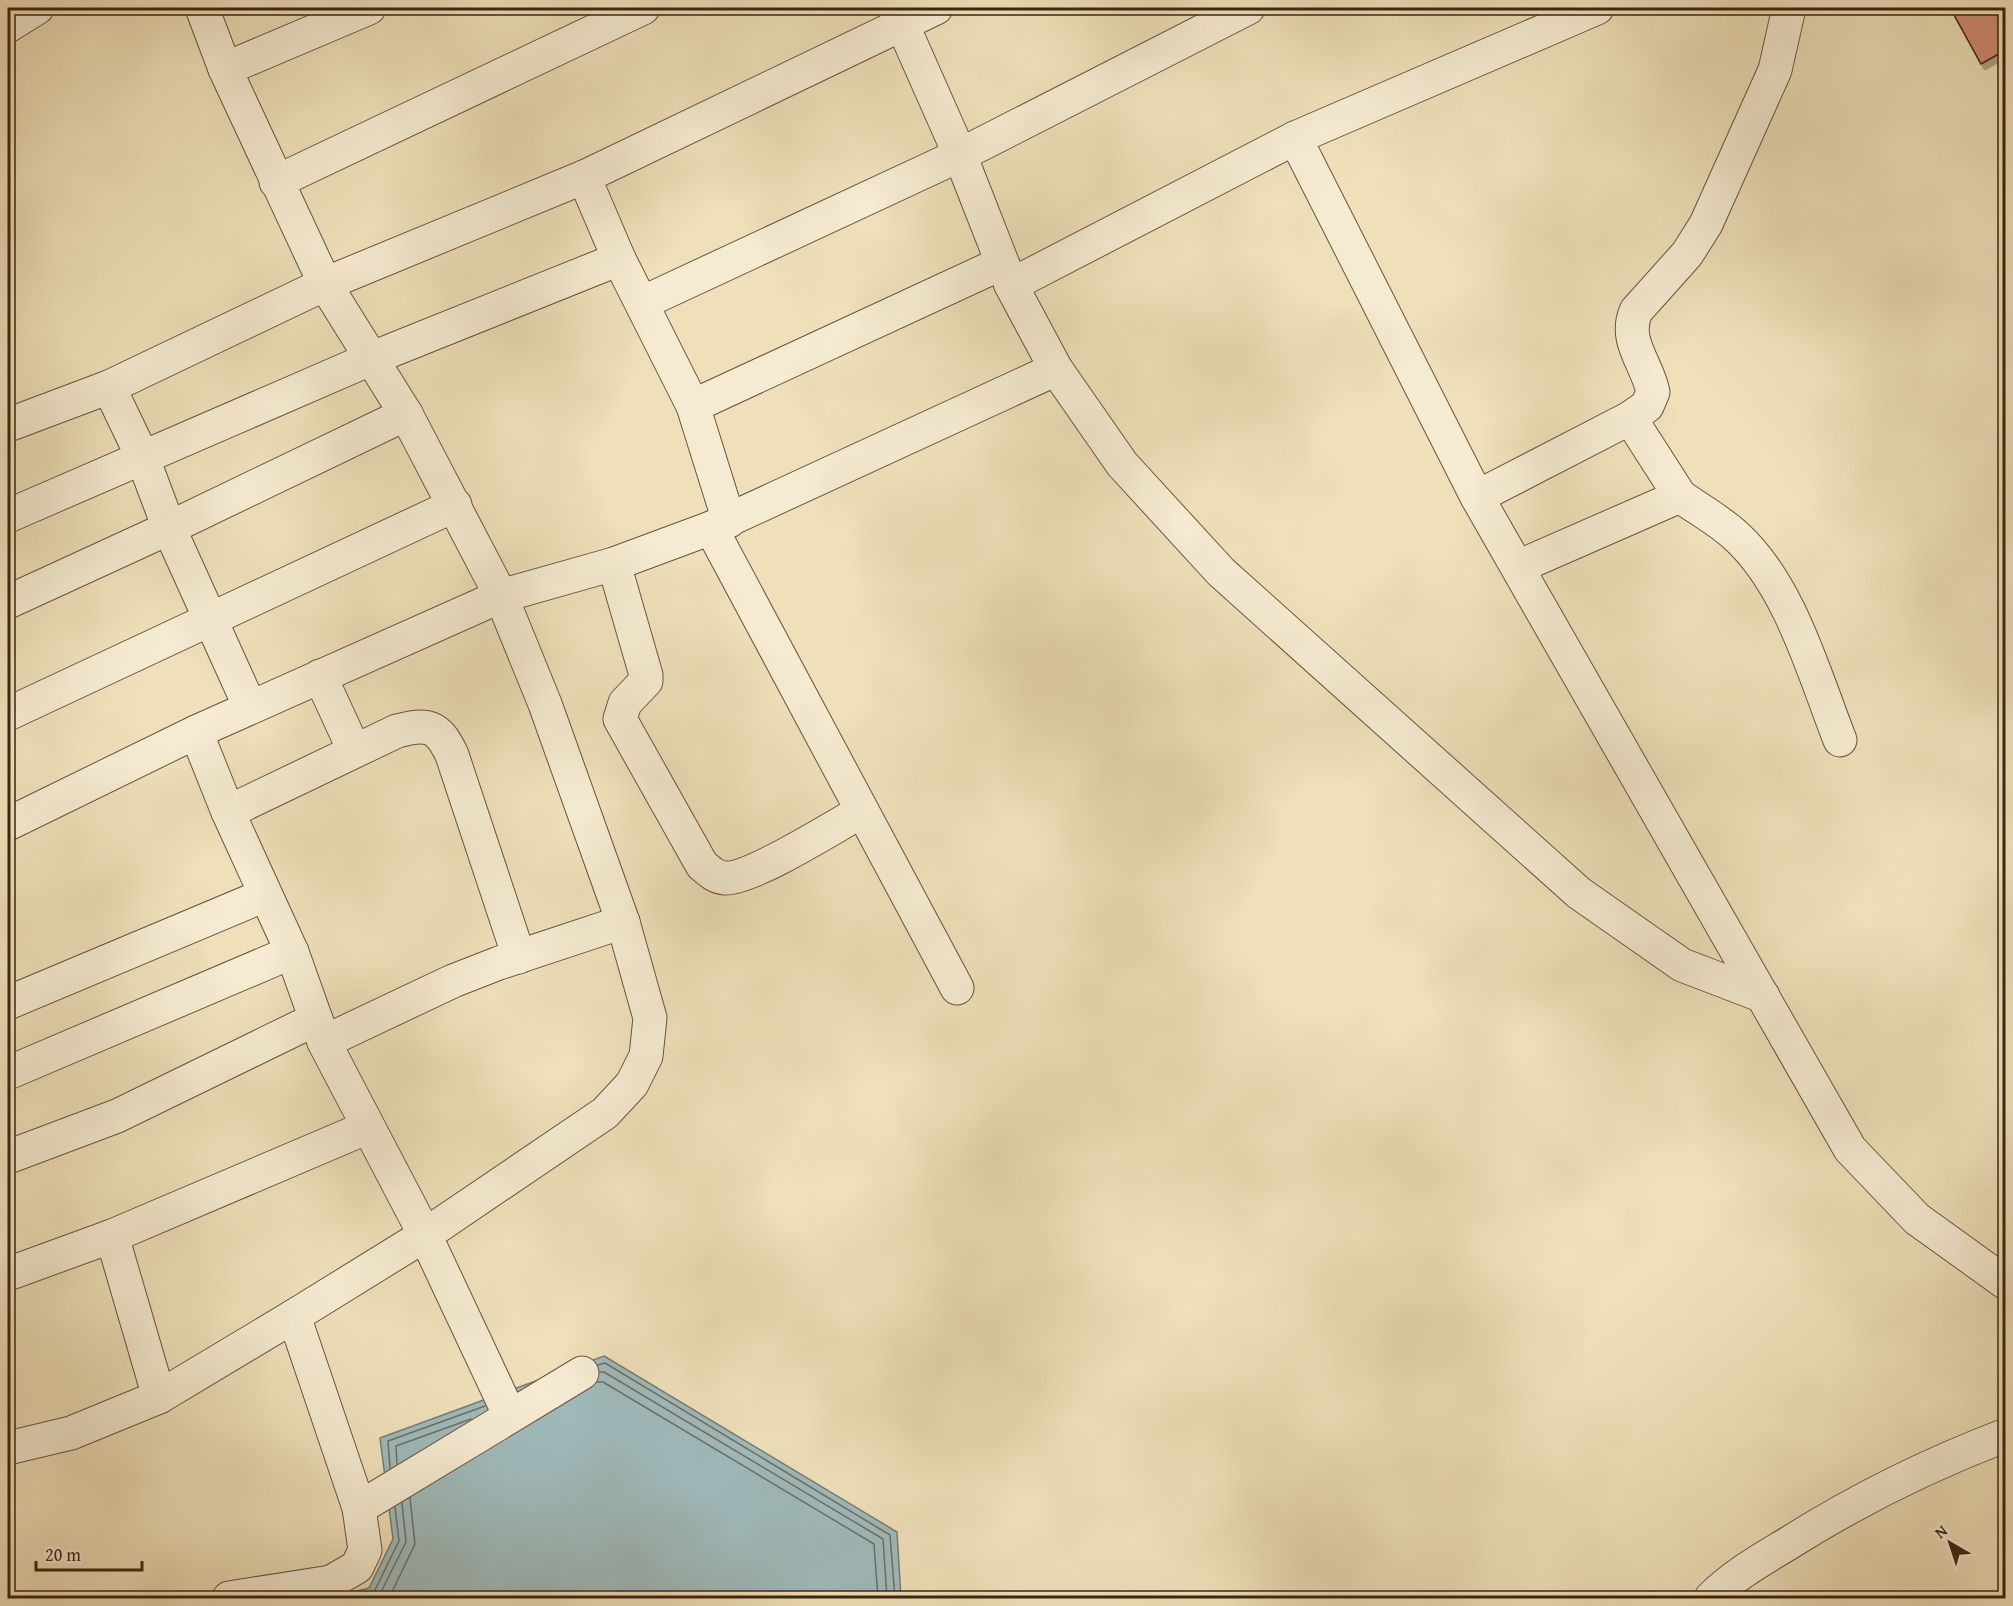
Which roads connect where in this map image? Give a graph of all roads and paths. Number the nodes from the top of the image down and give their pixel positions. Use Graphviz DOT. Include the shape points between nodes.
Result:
graph roads {
  1 [pos="37,8"];
  2 [pos="202,8"];
  3 [pos="369,8"];
  4 [pos="643,8"];
  5 [pos="936,8"];
  6 [pos="1248,8"];
  7 [pos="1597,8"];
  8 [pos="1789,8"];
  9 [pos="899,16"];
  10 [pos="8,26"];
  11 [pos="225,69"];
  12 [pos="1295,138"];
  13 [pos="960,155"];
  14 [pos="584,177"];
  15 [pos="276,182"];
  16 [pos="619,260"];
  17 [pos="1006,274"];
  18 [pos="325,284"];
  19 [pos="642,303"];
  20 [pos="370,359"];
  21 [pos="1056,369"];
  22 [pos="109,387"];
  23 [pos="693,406"];
  24 [pos="406,414"];
  25 [pos="1630,418"];
  26 [pos="8,425"];
  27 [pos="142,456"];
  28 [pos="1680,496"];
  29 [pos="1477,497"];
  30 [pos="455,505"];
  31 [pos="8,516"];
  32 [pos="720,525"];
  33 [pos="169,528"];
  34 [pos="614,564"];
  35 [pos="1518,567"];
  36 [pos="501,596"];
  37 [pos="8,602"];
  38 [pos="211,620"];
  39 [pos="320,676"];
  40 [pos="250,708"];
  41 [pos="8,714"];
  42 [pos="196,732"];
  43 [pos="1840,740"];
  44 [pos="354,750"];
  45 [pos="862,811"];
  46 [pos="228,812"];
  47 [pos="8,824"];
  48 [pos="265,895"];
  49 [pos="623,922"];
  50 [pos="292,952"];
  51 [pos="519,957"];
  52 [pos="957,988"];
  53 [pos="1763,996"];
  54 [pos="8,1003"];
  55 [pos="320,1031"];
  56 [pos="8,1073"];
  57 [pos="368,1127"];
  58 [pos="8,1157"];
  59 [pos="425,1235"];
  60 [pos="112,1236"];
  61 [pos="8,1274"];
  62 [pos="2006,1283"];
  63 [pos="294,1316"];
  64 [pos="582,1373"];
  65 [pos="159,1397"];
  66 [pos="510,1416"];
  67 [pos="2006,1435"];
  68 [pos="8,1448"];
  69 [pos="359,1508"];
  70 [pos="229,1599"];
  71 [pos="1711,1599"];
  1 -- 10 [label="street"];
  2 -- 11 [label="street"];
  3 -- 11 [label="street"];
  4 -- 15 [label="street"];
  5 -- 9 [label="street"];
  6 -- 13 [label="street"];
  7 -- 12 [label="street"];
  8 -- 25 [label="street" via="1775,70 1706,224 1687,254 1636,311 1632,321 1630,333 1653,392 1647,406"];
  9 -- 13 [label="street"];
  9 -- 14 [label="street"];
  11 -- 15 [label="street"];
  12 -- 17 [label="street"];
  12 -- 29 [label="street"];
  13 -- 17 [label="street"];
  13 -- 19 [label="street"];
  14 -- 16 [label="street"];
  14 -- 18 [label="street"];
  15 -- 18 [label="street"];
  16 -- 19 [label="street"];
  16 -- 20 [label="street"];
  17 -- 21 [label="street"];
  17 -- 23 [label="street"];
  18 -- 20 [label="street"];
  18 -- 22 [label="street"];
  19 -- 23 [label="street"];
  20 -- 24 [label="street"];
  20 -- 27 [label="street"];
  21 -- 32 [label="street"];
  21 -- 53 [label="street" via="1122,464 1221,572 1579,893 1682,965"];
  22 -- 26 [label="street"];
  22 -- 27 [label="street"];
  23 -- 32 [label="street"];
  24 -- 30 [label="street"];
  24 -- 33 [label="street"];
  25 -- 28 [label="street"];
  25 -- 29 [label="street"];
  27 -- 31 [label="street"];
  27 -- 33 [label="street"];
  28 -- 35 [label="street"];
  28 -- 43 [label="street" via="1736,535 1773,581"];
  29 -- 35 [label="street"];
  30 -- 36 [label="street"];
  30 -- 38 [label="street"];
  32 -- 34 [label="street"];
  32 -- 45 [label="street"];
  33 -- 37 [label="street"];
  33 -- 38 [label="street"];
  34 -- 36 [label="street"];
  34 -- 45 [label="street" via="646,675 621,711 620,719 702,865 714,876 728,879 753,870"];
  35 -- 53 [label="street"];
  36 -- 39 [label="street"];
  36 -- 49 [label="street" via="545,704"];
  38 -- 40 [label="street"];
  38 -- 41 [label="street"];
  39 -- 40 [label="street"];
  39 -- 44 [label="street"];
  40 -- 42 [label="street"];
  42 -- 46 [label="street"];
  42 -- 47 [label="street"];
  44 -- 46 [label="street"];
  44 -- 51 [label="street" via="419,725 433,728 444,739"];
  45 -- 52 [label="street"];
  46 -- 48 [label="street"];
  48 -- 50 [label="street"];
  48 -- 54 [label="street"];
  49 -- 51 [label="street"];
  49 -- 59 [label="street" via="650,1018 646,1056 632,1084 605,1113"];
  50 -- 55 [label="street"];
  50 -- 56 [label="street"];
  51 -- 55 [label="street"];
  53 -- 62 [label="street" via="1850,1149 1917,1219"];
  55 -- 57 [label="street"];
  55 -- 58 [label="street"];
  57 -- 59 [label="street"];
  57 -- 60 [label="street"];
  59 -- 63 [label="street"];
  59 -- 66 [label="street"];
  60 -- 61 [label="street"];
  60 -- 65 [label="street"];
  63 -- 65 [label="street"];
  63 -- 69 [label="street"];
  64 -- 66 [label="street"];
  65 -- 68 [label="street" via="71,1433"];
  66 -- 69 [label="street"];
  67 -- 71 [label="street" via="1957,1454 1834,1515 1731,1579"];
  69 -- 70 [label="street" via="365,1550 357,1567 347,1575 331,1582"];
}
